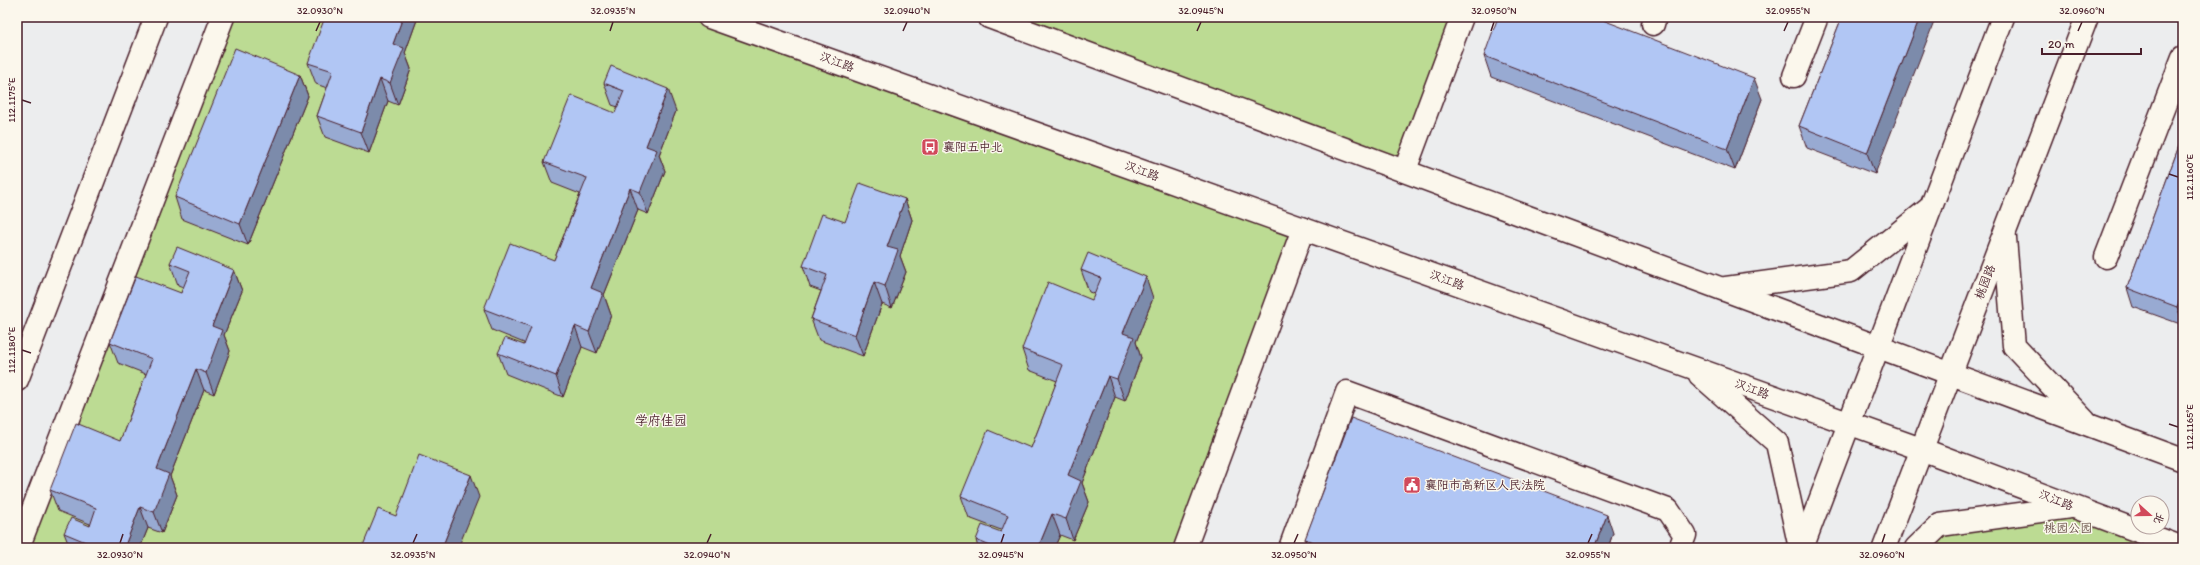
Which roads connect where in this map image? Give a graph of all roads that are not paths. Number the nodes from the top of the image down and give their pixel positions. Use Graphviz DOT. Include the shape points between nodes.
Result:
graph roads {
  1 [pos="156,17"];
  2 [pos="223,17"];
  3 [pos="709,17"];
  4 [pos="989,17"];
  5 [pos="1462,17"];
  6 [pos="1816,17"];
  7 [pos="2003,17"];
  8 [pos="2087,17"];
  9 [pos="2183,57"];
  10 [pos="1794,76"];
  11 [pos="1405,170"];
  12 [pos="1931,208"];
  13 [pos="1303,229"];
  14 [pos="2004,233"];
  15 [pos="2106,257"];
  16 [pos="1722,288"];
  17 [pos="1879,346"];
  18 [pos="1691,367"];
  19 [pos="1950,373"];
  20 [pos="17,380"];
  21 [pos="1850,424"];
  22 [pos="2088,425"];
  23 [pos="1921,449"];
  24 [pos="2183,460"];
  25 [pos="2073,506"];
  26 [pos="18,548"];
  27 [pos="1185,548"];
  28 [pos="1290,548"];
  29 [pos="1680,548"];
  30 [pos="1801,548"];
  31 [pos="1884,548"];
  32 [pos="1916,548"];
  33 [pos="2183,548"];
  1 -- 20 [label="main road"];
  2 -- 26 [label="main road"];
  3 -- 13 [label="main road, 汉江路"];
  4 -- 11 [label="main road"];
  5 -- 11 [label="main road"];
  6 -- 10 [label="main road"];
  7 -- 12 [label="main road"];
  8 -- 14 [label="main road, 桃园路"];
  9 -- 15 [label="main road"];
  11 -- 16 [label="main road"];
  12 -- 16 [label="main road" via="1851,271"];
  12 -- 17 [label="main road"];
  13 -- 18 [label="main road, 汉江路"];
  13 -- 27 [label="main road"];
  14 -- 19 [label="main road, 桃园路"];
  14 -- 22 [label="main road" via="2014,346"];
  16 -- 17 [label="main road"];
  17 -- 19 [label="main road"];
  17 -- 21 [label="main road"];
  18 -- 21 [label="main road, 汉江路"];
  18 -- 30 [label="main road" via="1777,443"];
  19 -- 22 [label="main road"];
  19 -- 23 [label="main road, 桃园路"];
  21 -- 23 [label="main road, 汉江路"];
  21 -- 30 [label="main road"];
  22 -- 24 [label="main road"];
  23 -- 25 [label="main road, 汉江路"];
  23 -- 31 [label="main road, 桃园路"];
  25 -- 32 [label="main road" via="1940,525"];
  25 -- 33 [label="main road, 汉江路"];
  28 -- 29 [label="main road" via="1348,392 1668,510 1685,535"];
}
